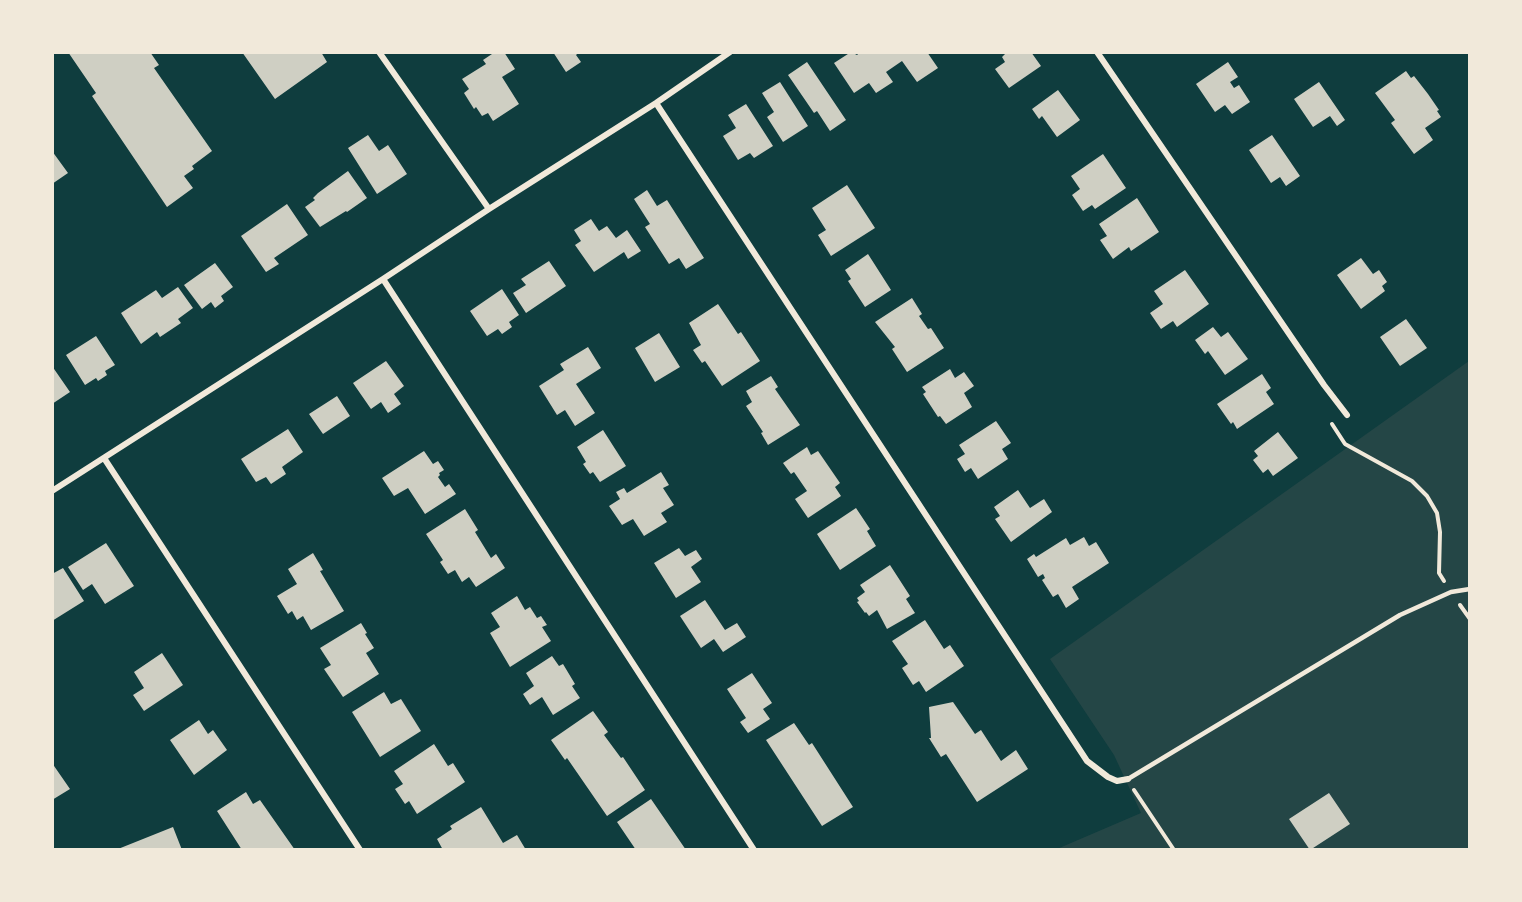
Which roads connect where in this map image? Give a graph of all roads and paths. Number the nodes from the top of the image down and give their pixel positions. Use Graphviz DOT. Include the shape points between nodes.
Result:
graph roads {
  1 [pos="379,52"];
  2 [pos="730,52"];
  3 [pos="1097,52"];
  4 [pos="656,103"];
  5 [pos="489,208"];
  6 [pos="383,279"];
  7 [pos="1347,415"];
  8 [pos="1331,421"];
  9 [pos="104,458"];
  10 [pos="52,491"];
  11 [pos="1470,589"];
  12 [pos="1451,592"];
  13 [pos="1128,779"];
  14 [pos="360,849"];
  15 [pos="754,849"];
  16 [pos="1174,849"];
  1 -- 5 [label="street"];
  2 -- 4 [label="street"];
  3 -- 7 [label="street"];
  4 -- 5 [label="street"];
  4 -- 13 [label="street" via="1087,761 1117,781"];
  5 -- 6 [label="street"];
  6 -- 9 [label="street"];
  6 -- 15 [label="street"];
  8 -- 12 [label="path" via="1345,444 1412,481 1427,496 1437,513 1440,532 1439,573"];
  9 -- 10 [label="street"];
  9 -- 14 [label="street"];
  11 -- 12 [label="lane"];
  12 -- 13 [label="lane" via="1400,615"];
  13 -- 16 [label="path"];
}
